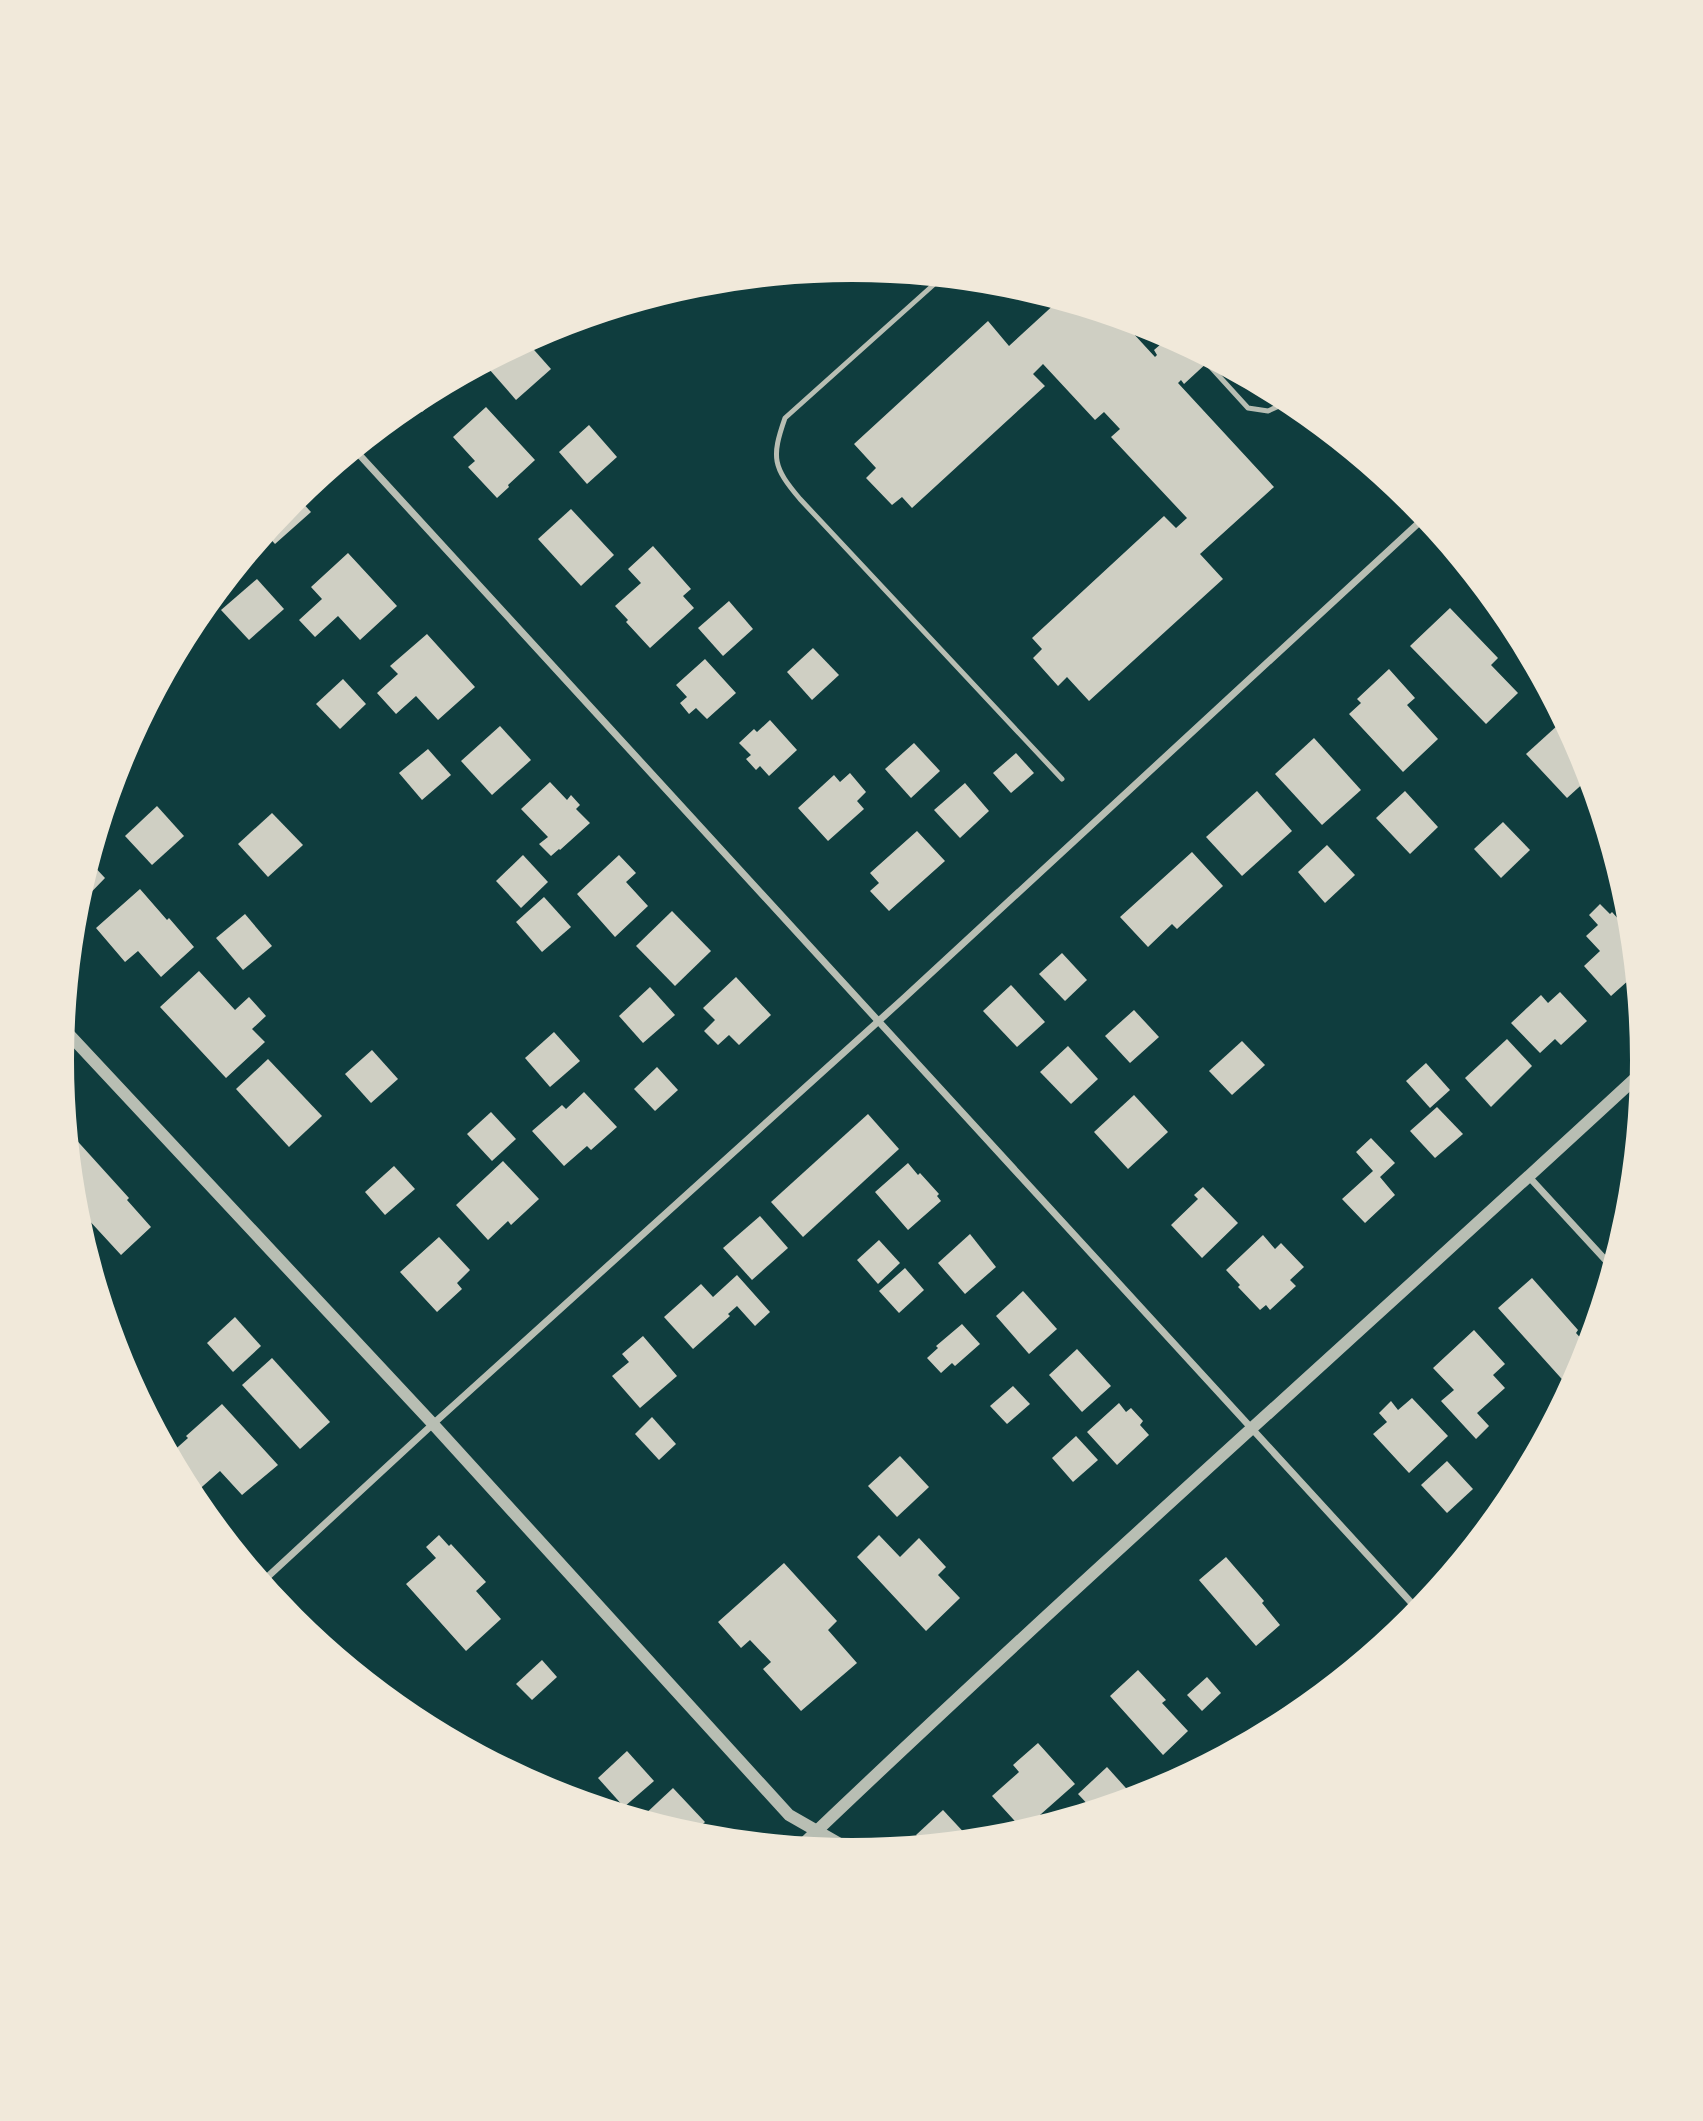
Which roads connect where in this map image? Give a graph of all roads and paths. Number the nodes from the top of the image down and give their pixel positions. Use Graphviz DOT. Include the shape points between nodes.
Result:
graph roads {
  1 [pos="931,287"];
  2 [pos="1218,375"];
  3 [pos="1274,408"];
  4 [pos="361,457"];
  5 [pos="1416,525"];
  6 [pos="1062,779"];
  7 [pos="879,1020"];
  8 [pos="74,1040"];
  9 [pos="1629,1084"];
  10 [pos="1529,1177"];
  11 [pos="1604,1258"];
  12 [pos="433,1424"];
  13 [pos="1253,1429"];
  14 [pos="269,1575"];
  15 [pos="1410,1602"];
  16 [pos="818,1830"];
  17 [pos="810,1837"];
  18 [pos="830,1838"];
  1 -- 6 [label="lane" via="785,418 776,463 800,499"];
  2 -- 3 [label="lane" via="1248,408"];
  4 -- 7 [label="street"];
  5 -- 7 [label="street"];
  7 -- 12 [label="street"];
  7 -- 13 [label="street"];
  8 -- 12 [label="street"];
  9 -- 10 [label="street"];
  10 -- 11 [label="street"];
  10 -- 13 [label="street"];
  12 -- 14 [label="street"];
  12 -- 16 [label="street" via="789,1815"];
  13 -- 15 [label="street"];
  13 -- 16 [label="street" via="988,1668"];
  16 -- 17 [label="street"];
  16 -- 18 [label="street"];
}
